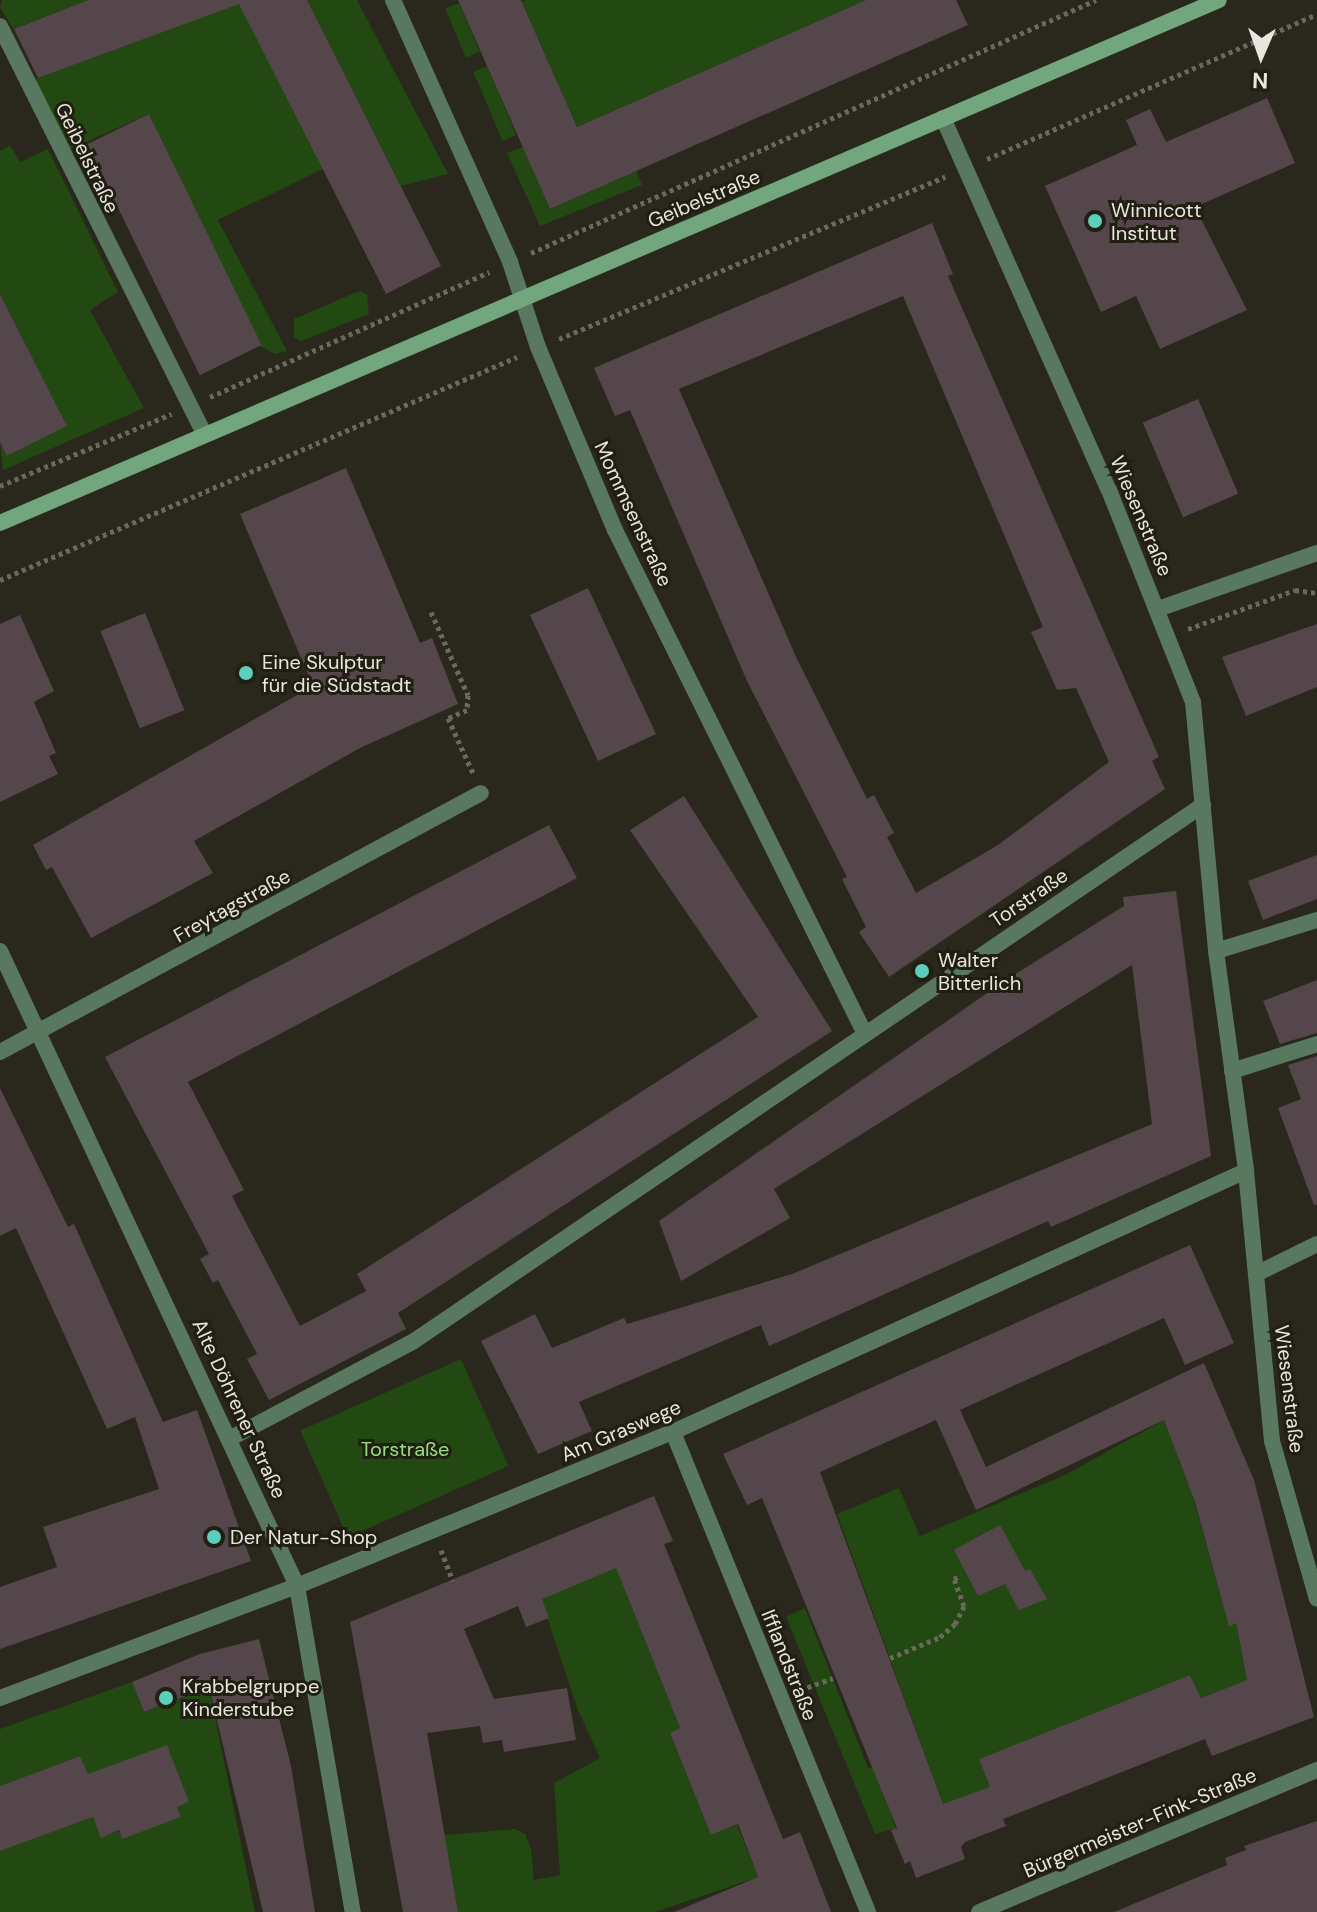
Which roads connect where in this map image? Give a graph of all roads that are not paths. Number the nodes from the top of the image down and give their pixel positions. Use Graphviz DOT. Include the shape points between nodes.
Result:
graph roads {
  1 [pos="393,0"];
  2 [pos="1219,0"];
  3 [pos="0,26"];
  4 [pos="943,118"];
  5 [pos="522,299"];
  6 [pos="205,435"];
  7 [pos="0,523"];
  8 [pos="1317,553"];
  9 [pos="1158,609"];
  10 [pos="481,793"];
  11 [pos="1203,805"];
  12 [pos="1317,920"];
  13 [pos="0,951"];
  14 [pos="1216,951"];
  15 [pos="864,1032"];
  16 [pos="40,1034"];
  17 [pos="1317,1044"];
  18 [pos="0,1052"];
  19 [pos="1232,1071"];
  20 [pos="1246,1171"];
  21 [pos="1317,1244"];
  22 [pos="1256,1274"];
  23 [pos="673,1432"];
  24 [pos="231,1438"];
  25 [pos="297,1586"];
  26 [pos="1317,1599"];
  27 [pos="0,1698"];
  28 [pos="1317,1770"];
  29 [pos="353,1912"];
  30 [pos="868,1912"];
  31 [pos="979,1912"];
  1 -- 5 [label="street, Mommsenstraße"];
  2 -- 4 [label="street, Geibelstraße"];
  3 -- 6 [label="street, Geibelstraße"];
  4 -- 5 [label="street, Geibelstraße"];
  4 -- 9 [label="street, Wiesenstraße"];
  5 -- 6 [label="street, Geibelstraße"];
  5 -- 15 [label="street, Mommsenstraße" via="615,530"];
  6 -- 7 [label="street, Geibelstraße"];
  8 -- 9 [label="street"];
  9 -- 11 [label="street, Wiesenstraße" via="1193,702"];
  10 -- 16 [label="street, Freytagstraße"];
  11 -- 14 [label="street, Wiesenstraße"];
  11 -- 15 [label="street, Torstraße"];
  12 -- 14 [label="street"];
  13 -- 16 [label="street, Alte Döhrener Straße"];
  14 -- 19 [label="street, Wiesenstraße"];
  15 -- 24 [label="street, Torstraße" via="414,1341"];
  16 -- 18 [label="street, Freytagstraße"];
  16 -- 24 [label="street, Alte Döhrener Straße"];
  17 -- 19 [label="street"];
  19 -- 20 [label="street, Wiesenstraße"];
  20 -- 22 [label="street, Wiesenstraße"];
  20 -- 23 [label="street, Am Graswege"];
  21 -- 22 [label="street"];
  22 -- 26 [label="street, Wiesenstraße" via="1272,1441"];
  23 -- 25 [label="street, Am Graswege"];
  23 -- 30 [label="street, Ifflandstraße"];
  24 -- 25 [label="street, Alte Döhrener Straße"];
  25 -- 27 [label="street, Am Graswege"];
  25 -- 29 [label="street, Alte Döhrener Straße"];
  28 -- 31 [label="street, Bürgermeister-Fink-Straße"];
}
